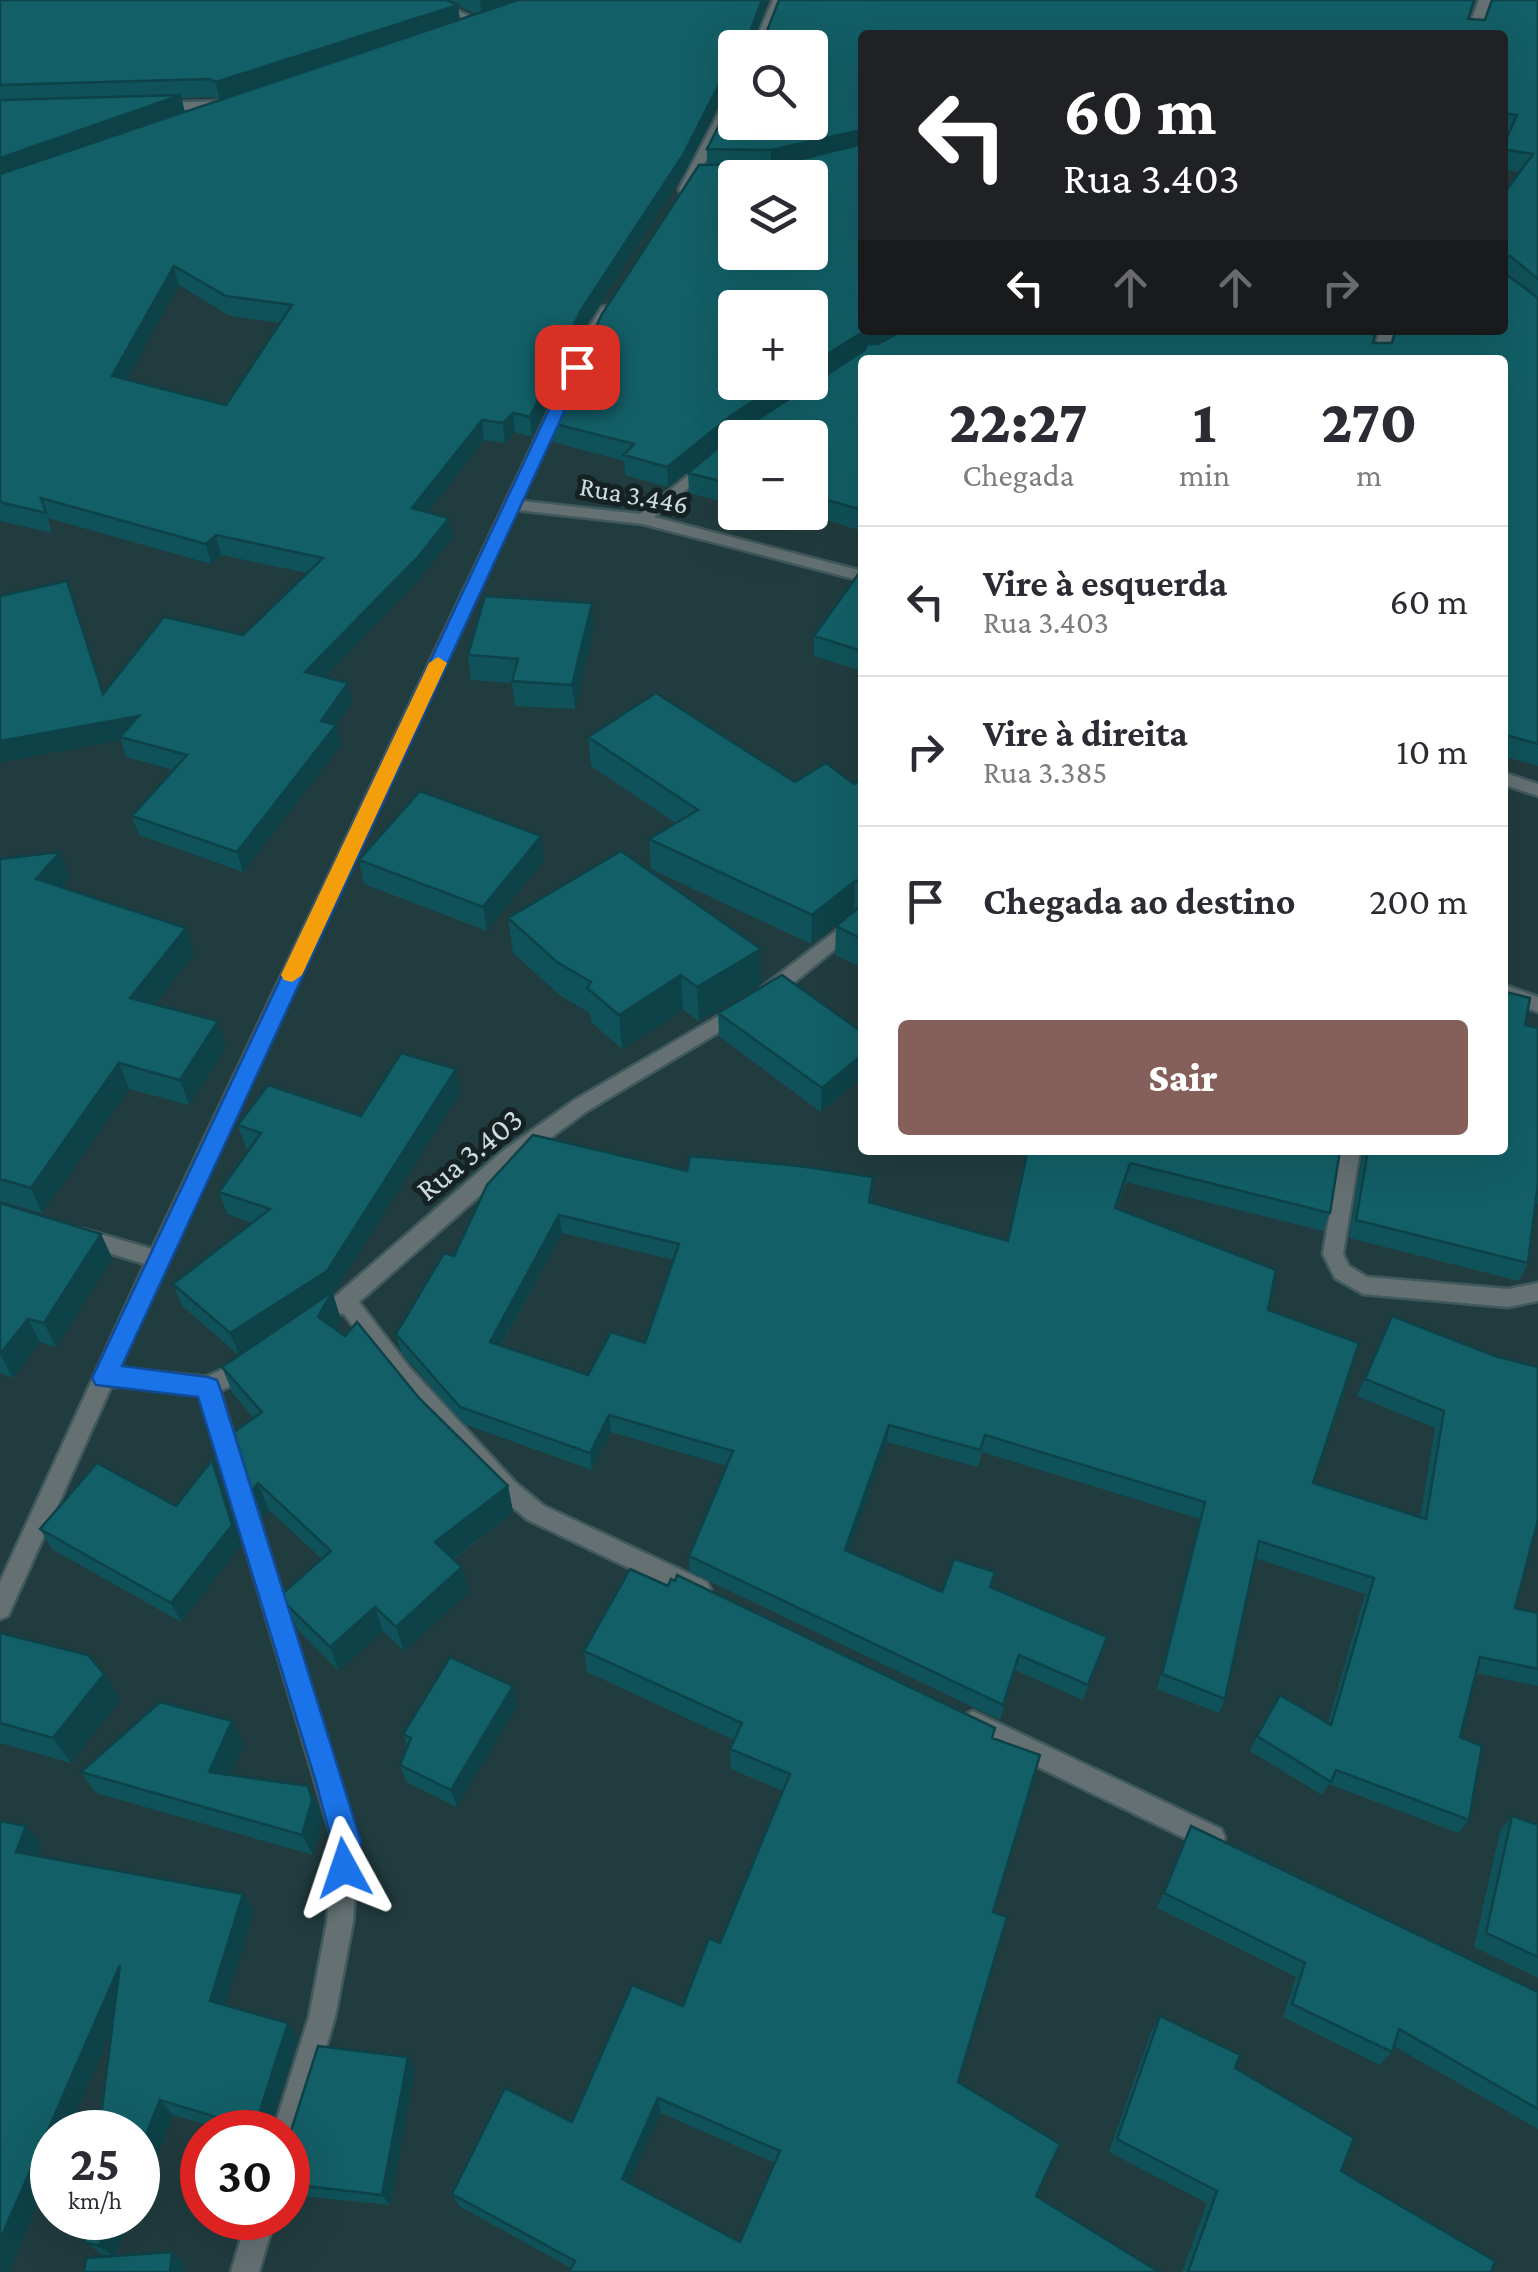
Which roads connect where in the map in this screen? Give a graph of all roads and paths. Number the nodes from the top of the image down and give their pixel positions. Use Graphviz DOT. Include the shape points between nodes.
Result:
graph roads {
  1 [pos="426,0"];
  2 [pos="779,0"];
  3 [pos="1485,0"];
  4 [pos="494,18"];
  5 [pos="478,23"];
  6 [pos="461,28"];
  7 [pos="766,30"];
  8 [pos="1474,30"];
  9 [pos="249,99"];
  10 [pos="231,105"];
  11 [pos="135,108"];
  12 [pos="194,118"];
  13 [pos="718,133"];
  14 [pos="673,208"];
  15 [pos="613,301"];
  16 [pos="718,456"];
  17 [pos="512,505"];
  18 [pos="643,520"];
  19 [pos="858,575"];
  20 [pos="1508,780"];
  21 [pos="1538,790"];
  22 [pos="858,921"];
  23 [pos="1508,993"];
  24 [pos="1538,1005"];
  25 [pos="1349,1155"];
  26 [pos="70,1233"];
  27 [pos="158,1260"];
  28 [pos="1538,1292"];
  29 [pos="346,1301"];
  30 [pos="318,1321"];
  31 [pos="275,1352"];
  32 [pos="105,1378"];
  33 [pos="208,1388"];
  34 [pos="720,1600"];
  35 [pos="0,1608"];
  36 [pos="950,1712"];
  37 [pos="1235,1849"];
  38 [pos="294,2110"];
  39 [pos="255,2240"];
  40 [pos="246,2272"];
  1 -- 5 [label="street"];
  2 -- 7 [label="street"];
  3 -- 8 [label="street"];
  4 -- 5 [label="street"];
  5 -- 6 [label="street"];
  9 -- 10 [label="street"];
  10 -- 11 [label="street"];
  10 -- 12 [label="street"];
  13 -- 14 [label="street" via="700,176"];
  15 -- 17 [label="street"];
  16 -- 18 [label="street"];
  17 -- 18 [label="street, Rua 3.446"];
  17 -- 27 [label="street"];
  18 -- 19 [label="street, Rua 3.446"];
  20 -- 21 [label="street"];
  22 -- 29 [label="street, Rua 3.403" via="769,993 580,1106 510,1156"];
  23 -- 24 [label="street"];
  25 -- 28 [label="street" via="1333,1254 1342,1272 1362,1285 1508,1298"];
  26 -- 27 [label="street"];
  27 -- 32 [label="street"];
  29 -- 30 [label="street, Rua 3.403"];
  29 -- 34 [label="street" via="401,1374 536,1513"];
  31 -- 33 [label="street"];
  32 -- 33 [label="street"];
  32 -- 35 [label="street"];
  33 -- 38 [label="street" via="346,1842 322,2016"];
  36 -- 37 [label="street"];
  39 -- 40 [label="street"];
}
